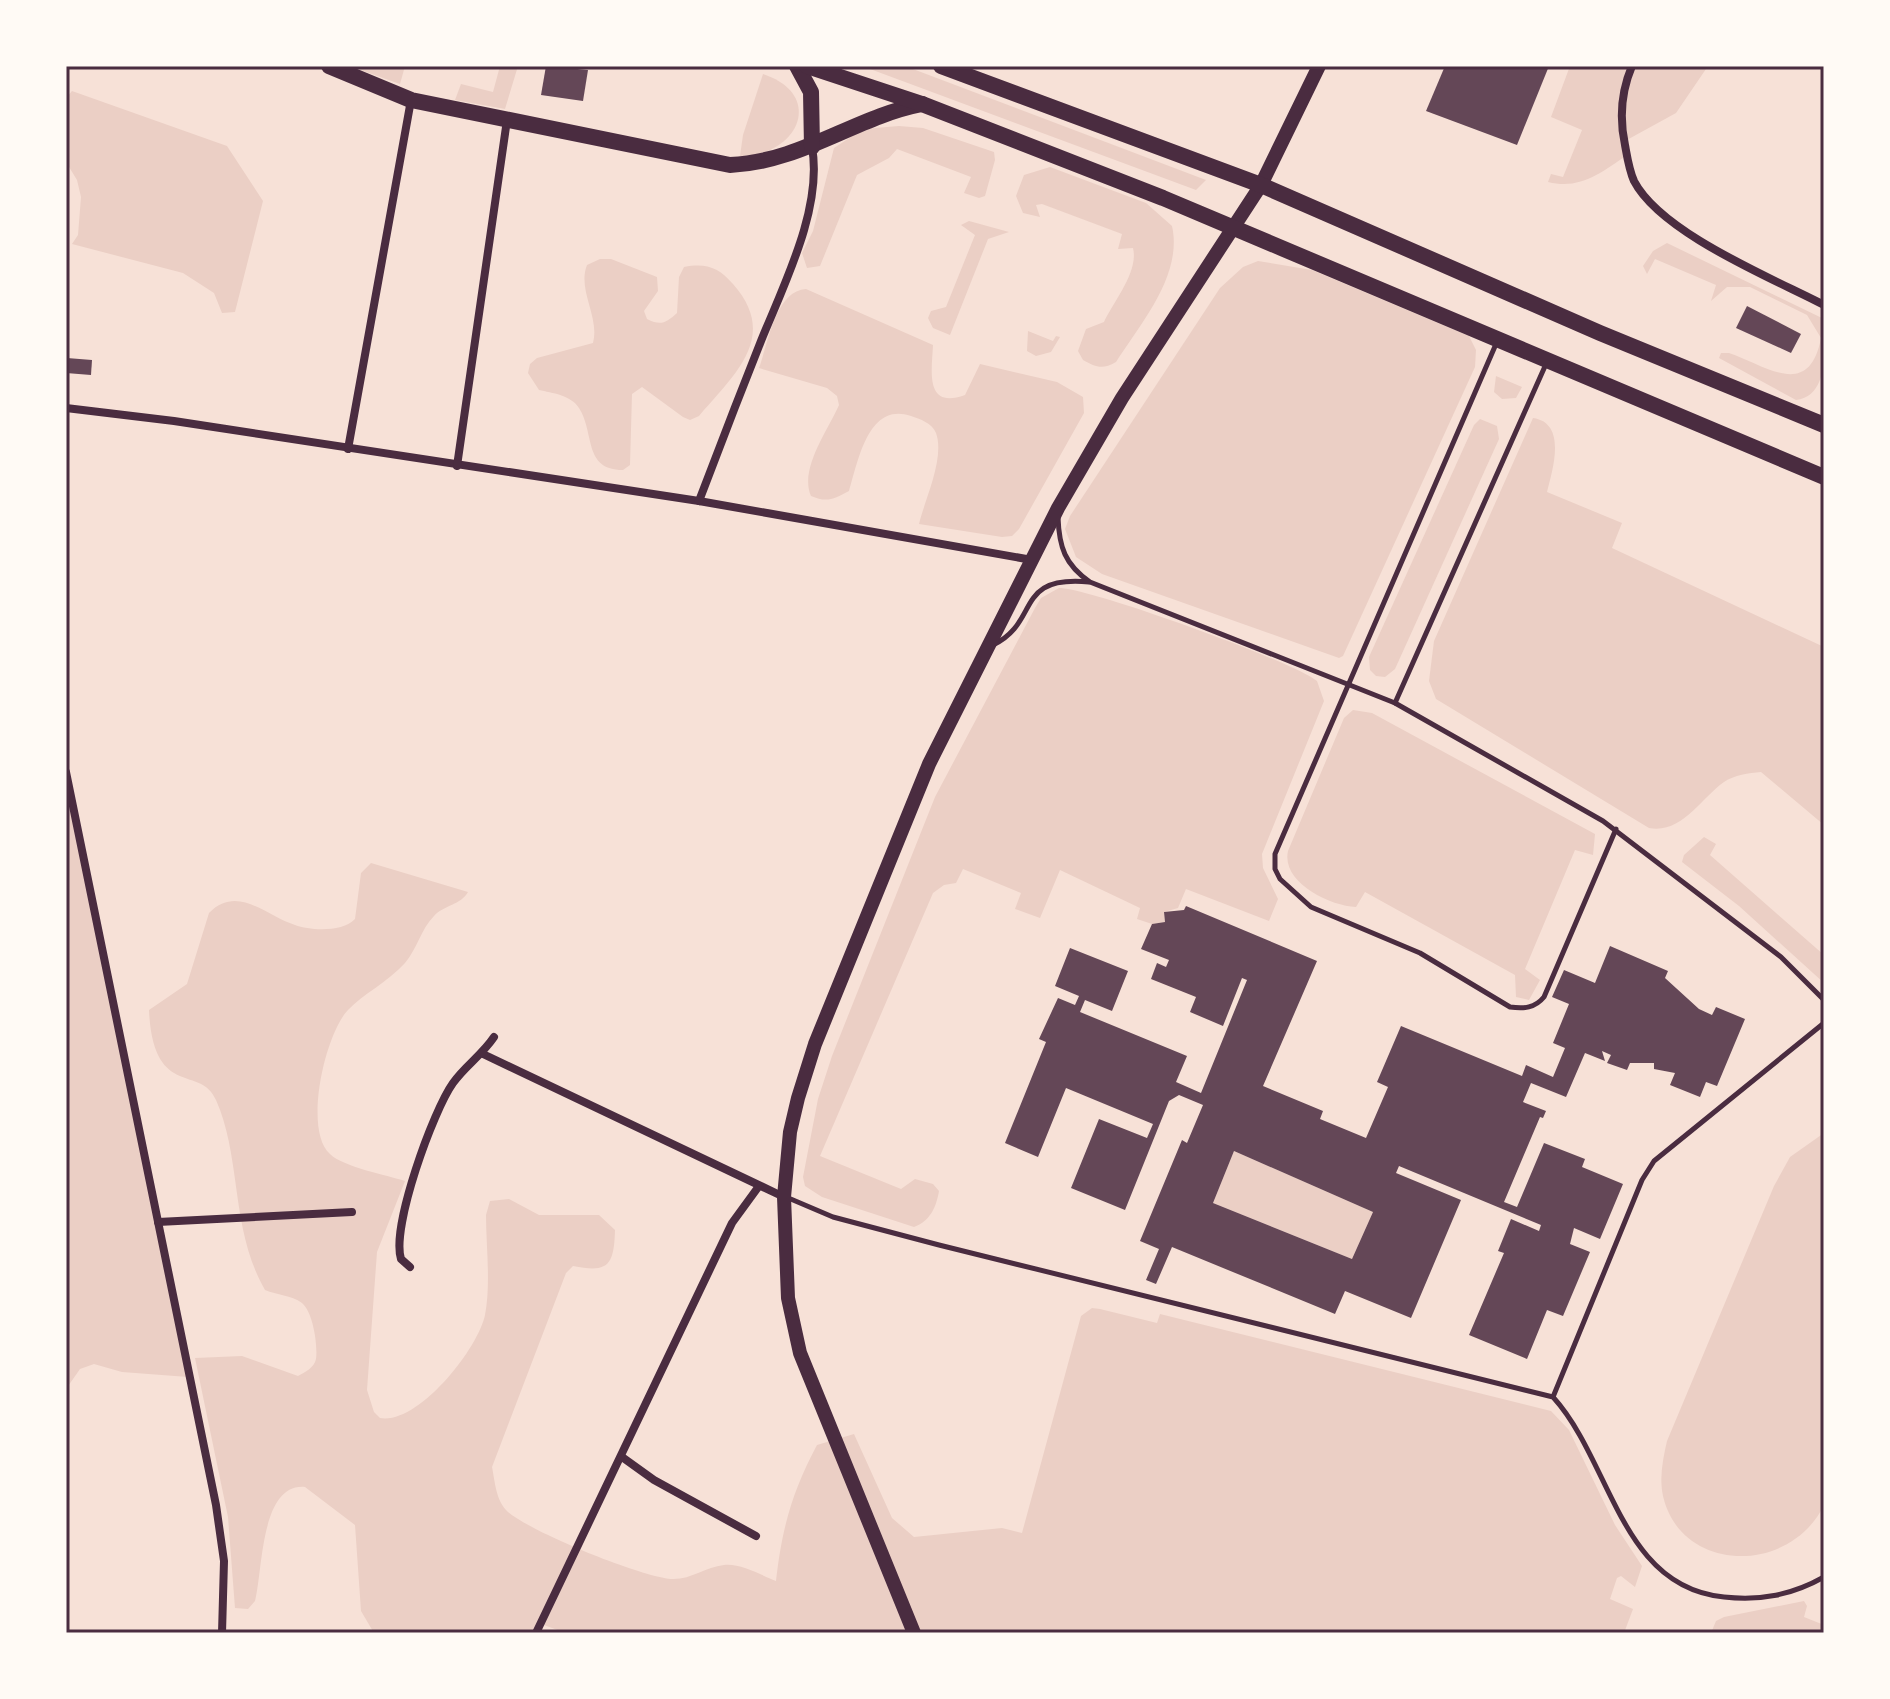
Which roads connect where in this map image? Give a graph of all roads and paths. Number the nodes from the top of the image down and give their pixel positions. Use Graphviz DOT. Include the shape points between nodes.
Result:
graph roads {
  1 [pos="329,66"];
  2 [pos="797,66"];
  3 [pos="807,66"];
  4 [pos="941,66"];
  5 [pos="1319,66"];
  6 [pos="1632,66"];
  7 [pos="411,100"];
  8 [pos="922,104"];
  9 [pos="507,120"];
  10 [pos="812,147"];
  11 [pos="1261,185"];
  12 [pos="1233,229"];
  13 [pos="1824,305"];
  14 [pos="1497,339"];
  15 [pos="1548,360"];
  16 [pos="66,408"];
  17 [pos="1824,425"];
  18 [pos="348,449"];
  19 [pos="457,466"];
  20 [pos="1824,477"];
  21 [pos="699,501"];
  22 [pos="1058,508"];
  23 [pos="1032,560"];
  24 [pos="1090,582"];
  25 [pos="988,647"];
  26 [pos="1347,681"];
  27 [pos="1395,703"];
  28 [pos="66,772"];
  29 [pos="1616,829"];
  30 [pos="1824,1000"];
  31 [pos="1824,1023"];
  32 [pos="494,1037"];
  33 [pos="483,1054"];
  34 [pos="759,1186"];
  35 [pos="784,1197"];
  36 [pos="352,1212"];
  37 [pos="158,1222"];
  38 [pos="410,1267"];
  39 [pos="1553,1397"];
  40 [pos="622,1457"];
  41 [pos="756,1536"];
  42 [pos="1824,1577"];
  43 [pos="222,1633"];
  44 [pos="536,1633"];
  45 [pos="914,1633"];
  1 -- 7 [label="main road"];
  2 -- 10 [label="main road" via="811,92"];
  3 -- 8 [label="main road"];
  4 -- 11 [label="main road"];
  5 -- 11 [label="main road"];
  6 -- 13 [label="street" via="1623,92 1622,124 1633,178 1642,193 1659,212 1715,248"];
  7 -- 9 [label="main road"];
  7 -- 18 [label="street"];
  8 -- 10 [label="main road" via="881,114"];
  8 -- 12 [label="main road"];
  9 -- 10 [label="main road" via="715,164 766,161"];
  9 -- 19 [label="street"];
  10 -- 21 [label="street" via="812,200"];
  11 -- 12 [label="main road"];
  11 -- 17 [label="main road"];
  12 -- 14 [label="main road"];
  12 -- 22 [label="main road" via="1122,398"];
  14 -- 15 [label="main road"];
  14 -- 26 [label="lane"];
  15 -- 20 [label="main road"];
  15 -- 27 [label="lane"];
  16 -- 18 [label="street"];
  18 -- 19 [label="street"];
  19 -- 21 [label="street"];
  21 -- 23 [label="street"];
  22 -- 23 [label="main road"];
  22 -- 24 [label="lane" via="1058,541 1064,557"];
  23 -- 25 [label="main road"];
  24 -- 25 [label="lane" via="1041,588 1008,636"];
  24 -- 26 [label="lane"];
  25 -- 35 [label="main road" via="929,764 815,1044 790,1132"];
  26 -- 27 [label="lane"];
  26 -- 29 [label="lane" via="1275,854 1280,879 1311,907 1420,953 1510,1007 1531,1007 1544,997"];
  27 -- 29 [label="lane"];
  28 -- 37 [label="street"];
  29 -- 30 [label="lane" via="1781,957"];
  31 -- 39 [label="lane" via="1654,1161"];
  32 -- 33 [label="street"];
  33 -- 34 [label="street"];
  33 -- 38 [label="street" via="453,1082 417,1164 398,1240 401,1259"];
  34 -- 35 [label="street"];
  34 -- 40 [label="street" via="732,1223"];
  35 -- 39 [label="lane" via="833,1217 953,1249"];
  35 -- 45 [label="main road" via="788,1298 800,1353"];
  36 -- 37 [label="street"];
  37 -- 43 [label="street" via="221,1534"];
  39 -- 42 [label="lane" via="1573,1419 1641,1552 1660,1572 1706,1596 1752,1600 1799,1591"];
  40 -- 41 [label="street"];
  40 -- 44 [label="street"];
}
